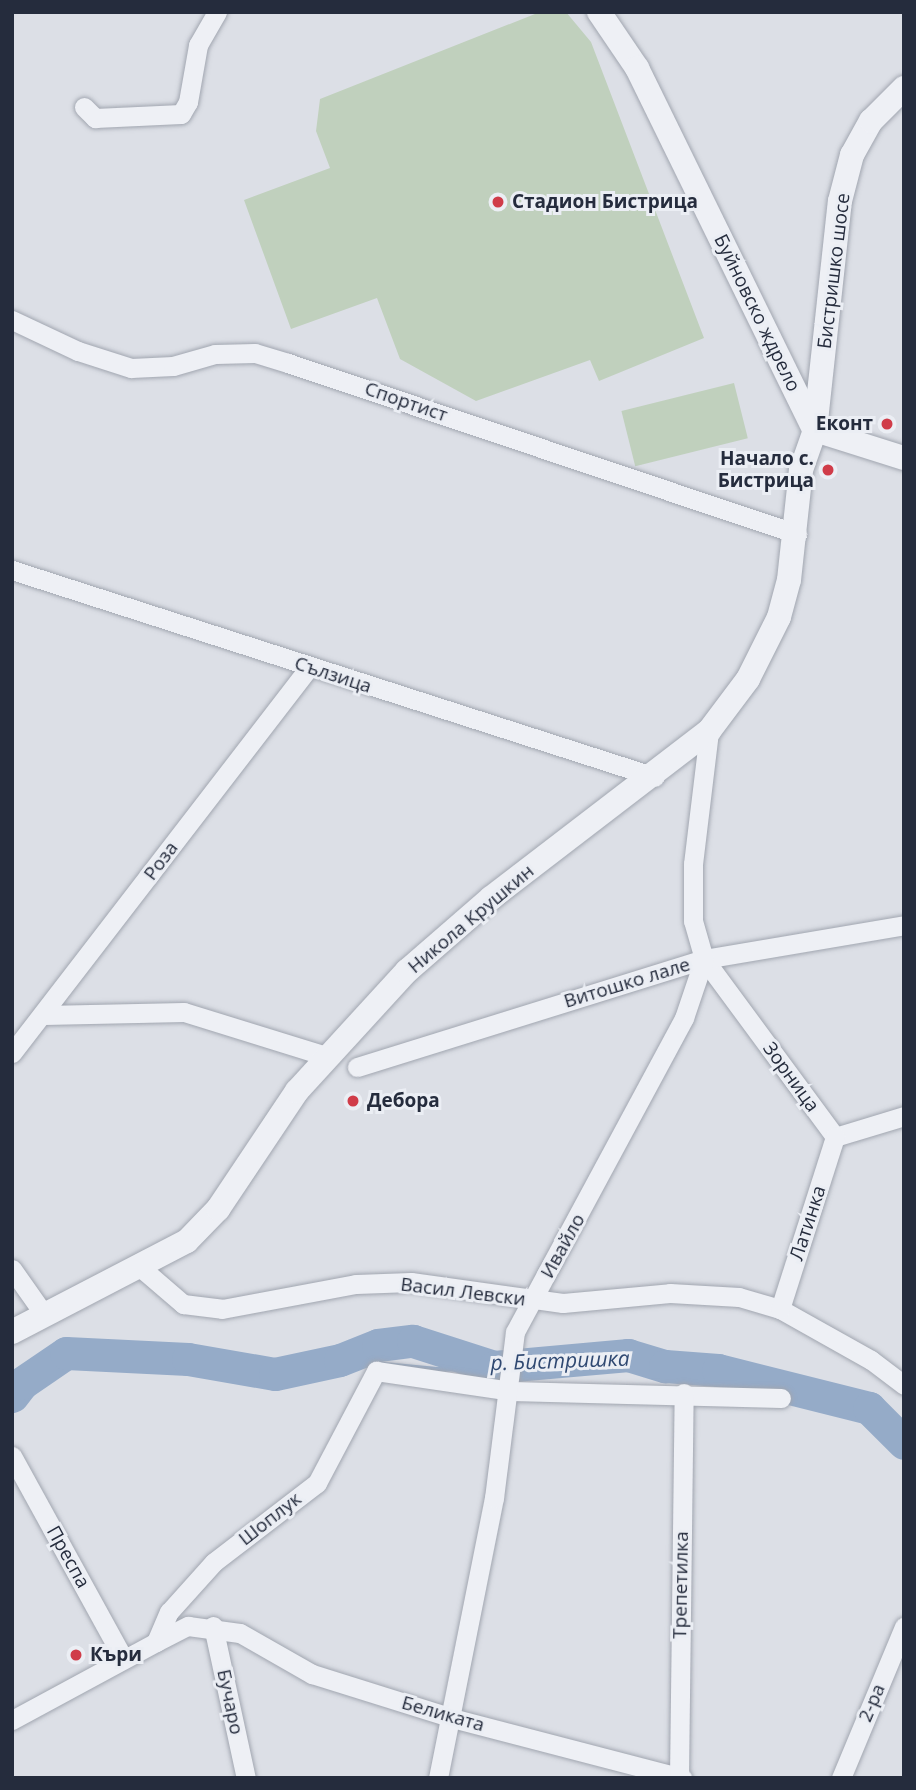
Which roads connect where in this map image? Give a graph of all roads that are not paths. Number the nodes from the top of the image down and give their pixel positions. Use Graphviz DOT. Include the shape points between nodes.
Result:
graph roads {
  1 [pos="217,12"];
  2 [pos="599,12"];
  3 [pos="904,89"];
  4 [pos="85,107"];
  5 [pos="12,320"];
  6 [pos="815,430"];
  7 [pos="904,458"];
  8 [pos="797,534"];
  9 [pos="12,570"];
  10 [pos="308,667"];
  11 [pos="709,731"];
  12 [pos="654,777"];
  13 [pos="904,925"];
  14 [pos="704,959"];
  15 [pos="44,1015"];
  16 [pos="12,1053"];
  17 [pos="326,1056"];
  18 [pos="357,1067"];
  19 [pos="904,1116"];
  20 [pos="835,1137"];
  21 [pos="140,1267"];
  22 [pos="12,1269"];
  23 [pos="533,1301"];
  24 [pos="780,1309"];
  25 [pos="43,1313"];
  26 [pos="12,1332"];
  27 [pos="904,1385"];
  28 [pos="511,1391"];
  29 [pos="684,1393"];
  30 [pos="781,1398"];
  31 [pos="12,1456"];
  32 [pos="213,1626"];
  33 [pos="904,1627"];
  34 [pos="156,1642"];
  35 [pos="124,1658"];
  36 [pos="452,1718"];
  37 [pos="12,1720"];
  38 [pos="681,1777"];
  39 [pos="246,1778"];
  40 [pos="438,1778"];
  41 [pos="841,1778"];
  1 -- 4 [label="street" via="198,45 188,102 181,114 95,118"];
  2 -- 6 [label="street, Буйновско ждрело" via="637,68"];
  3 -- 6 [label="street, Бистришко шосе" via="871,121 852,155"];
  5 -- 8 [label="street, Спортист" via="78,351 131,368 173,366 215,354 255,353"];
  6 -- 7 [label="street"];
  6 -- 8 [label="street, Никола Крушкин" via="801,470"];
  8 -- 11 [label="street, Никола Крушкин" via="779,617 748,679"];
  9 -- 10 [label="street, Сълзица"];
  10 -- 12 [label="street, Сълзица"];
  10 -- 15 [label="street, Роза"];
  11 -- 12 [label="street, Никола Крушкин"];
  11 -- 14 [label="street" via="693,864 694,921"];
  12 -- 17 [label="street, Никола Крушкин" via="491,898 407,971"];
  13 -- 14 [label="street, Витошко лале"];
  14 -- 18 [label="street, Витошко лале"];
  14 -- 20 [label="street, Зорница"];
  14 -- 23 [label="street, Ивайло" via="684,1018"];
  15 -- 16 [label="street, Роза"];
  15 -- 17 [label="street" via="184,1012"];
  17 -- 21 [label="street, Никола Крушкин" via="218,1209 187,1241"];
  19 -- 20 [label="street"];
  20 -- 24 [label="street, Латинка"];
  21 -- 23 [label="street, Васил Левски" via="183,1304 222,1309 356,1284 411,1282"];
  21 -- 25 [label="street, Никола Крушкин"];
  22 -- 25 [label="street"];
  23 -- 24 [label="street, Васил Левски" via="563,1303 670,1293 739,1297"];
  23 -- 28 [label="street, Ивайло" via="515,1332"];
  24 -- 27 [label="street, Васил Левски" via="871,1360"];
  25 -- 26 [label="street, Никола Крушкин"];
  28 -- 29 [label="street"];
  28 -- 34 [label="street, Шоплук" via="376,1371 317,1483 214,1562 169,1612"];
  28 -- 36 [label="street, Ивайло"];
  29 -- 30 [label="street"];
  29 -- 38 [label="street, Трепетилка"];
  31 -- 35 [label="street, Преспа"];
  32 -- 34 [label="street" via="188,1626"];
  32 -- 36 [label="street, Беликата" via="240,1633 312,1674"];
  32 -- 39 [label="street, Бучаро"];
  33 -- 41 [label="street, 2-ра"];
  34 -- 35 [label="street"];
  35 -- 37 [label="street"];
  36 -- 38 [label="street, Беликата"];
  36 -- 40 [label="street, Ивайло"];
}
